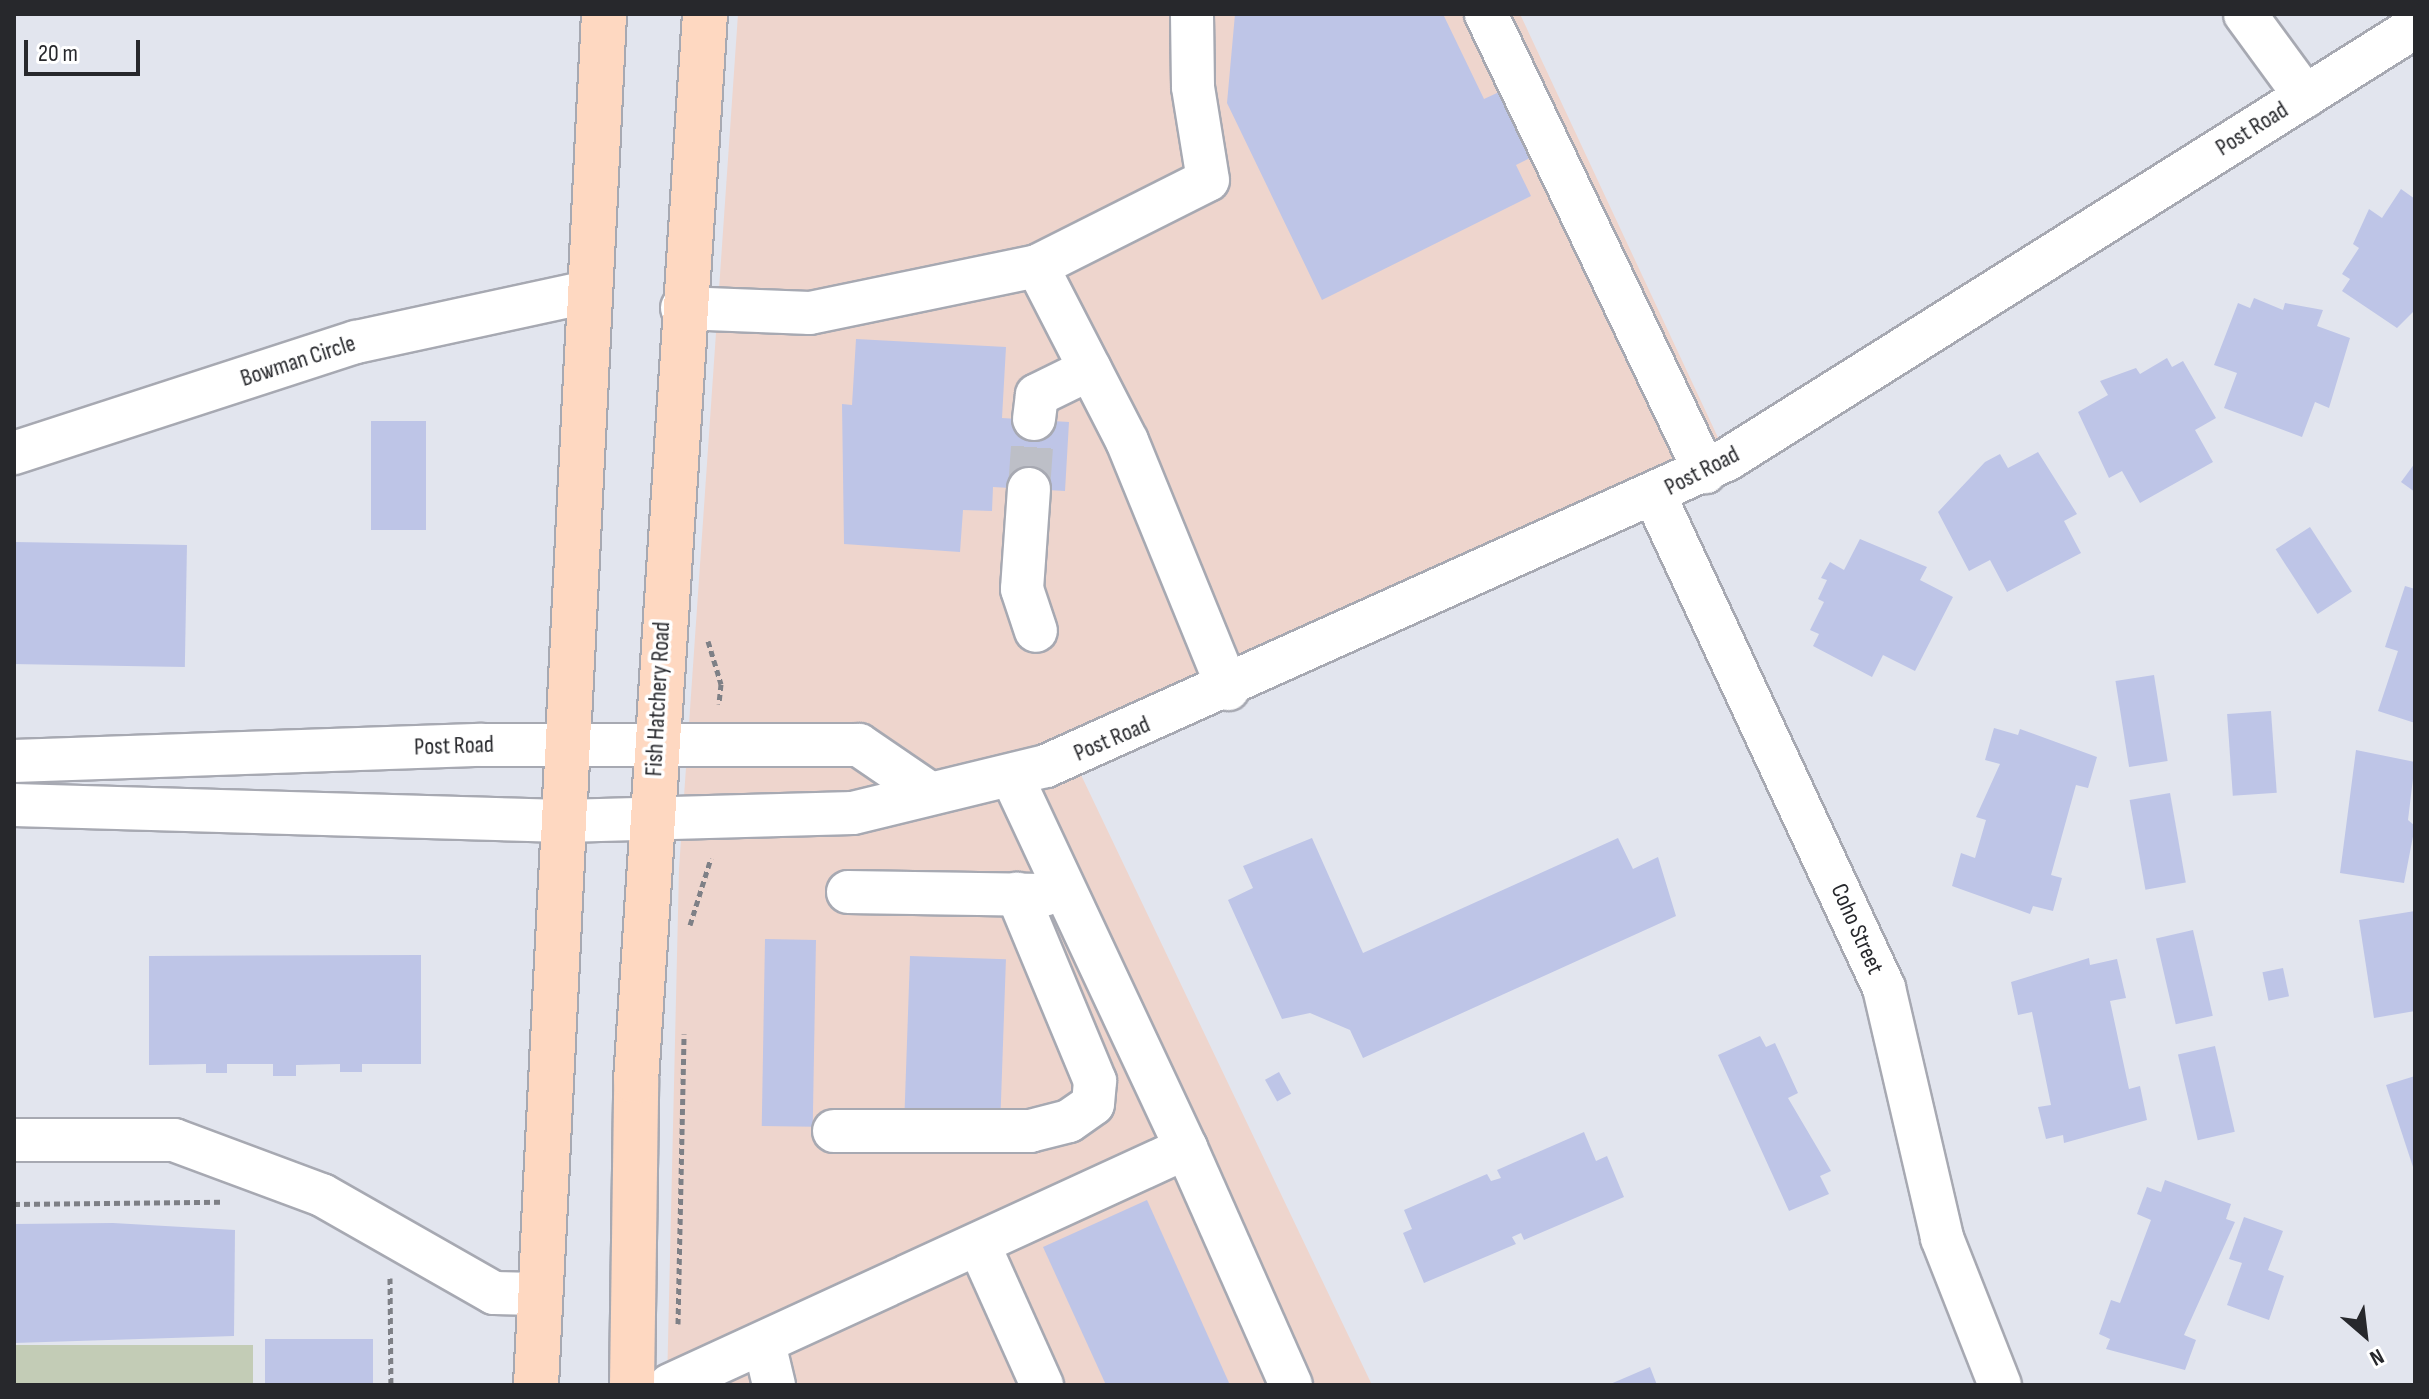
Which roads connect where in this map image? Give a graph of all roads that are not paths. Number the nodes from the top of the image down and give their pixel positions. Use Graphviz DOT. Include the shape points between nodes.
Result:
graph roads {
  1 [pos="604,14"];
  2 [pos="705,14"];
  3 [pos="1192,14"];
  4 [pos="1486,14"];
  5 [pos="2245,14"];
  6 [pos="2415,27"];
  7 [pos="2305,96"];
  8 [pos="1037,266"];
  9 [pos="588,292"];
  10 [pos="682,308"];
  11 [pos="1090,369"];
  12 [pos="1034,419"];
  13 [pos="14,453"];
  14 [pos="1705,472"];
  15 [pos="1029,489"];
  16 [pos="1654,494"];
  17 [pos="1036,631"];
  18 [pos="1228,689"];
  19 [pos="567,745"];
  20 [pos="655,745"];
  21 [pos="14,761"];
  22 [pos="1012,776"];
  23 [pos="928,792"];
  24 [pos="14,805"];
  25 [pos="651,819"];
  26 [pos="564,821"];
  27 [pos="848,892"];
  28 [pos="1017,894"];
  29 [pos="1070,895"];
  30 [pos="834,1131"];
  31 [pos="14,1140"];
  32 [pos="1186,1148"];
  33 [pos="979,1245"];
  34 [pos="537,1294"];
  35 [pos="764,1343"];
  36 [pos="536,1385"];
  37 [pos="632,1385"];
  38 [pos="670,1385"];
  39 [pos="774,1385"];
  40 [pos="1042,1385"];
  41 [pos="1291,1385"];
  42 [pos="2000,1385"];
  1 -- 9 [label="main road"];
  2 -- 10 [label="main road, Fish Hatchery Road"];
  3 -- 8 [label="street" via="1193,87 1208,180"];
  4 -- 14 [label="street"];
  5 -- 7 [label="street"];
  6 -- 7 [label="street, Post Road"];
  7 -- 14 [label="street, Post Road"];
  8 -- 10 [label="street" via="810,313"];
  8 -- 11 [label="street"];
  9 -- 13 [label="street, Bowman Circle" via="356,342"];
  9 -- 19 [label="main road"];
  10 -- 20 [label="main road, Fish Hatchery Road"];
  11 -- 12 [label="street" via="1037,395"];
  11 -- 18 [label="street" via="1127,441"];
  14 -- 16 [label="street, Post Road"];
  15 -- 17 [label="street" via="1022,589"];
  16 -- 18 [label="street, Post Road"];
  16 -- 42 [label="street, Coho Street" via="1884,988 1942,1238"];
  18 -- 22 [label="street, Post Road"];
  19 -- 20 [label="street, Post Road"];
  19 -- 21 [label="street, Post Road"];
  19 -- 26 [label="main road"];
  20 -- 23 [label="street, Post Road" via="859,745"];
  20 -- 25 [label="main road, Fish Hatchery Road"];
  22 -- 23 [label="street, Post Road"];
  22 -- 29 [label="street"];
  23 -- 25 [label="street, Post Road" via="853,813"];
  24 -- 26 [label="street, Post Road"];
  25 -- 26 [label="street, Post Road"];
  25 -- 37 [label="main road, Fish Hatchery Road" via="636,1081"];
  26 -- 34 [label="main road"];
  27 -- 28 [label="street"];
  28 -- 29 [label="street"];
  28 -- 30 [label="street" via="1095,1081 1093,1104 1069,1121 1030,1131"];
  29 -- 32 [label="street"];
  31 -- 34 [label="street" via="174,1140 322,1195 494,1293"];
  32 -- 33 [label="street"];
  32 -- 41 [label="street"];
  33 -- 35 [label="street"];
  33 -- 40 [label="street"];
  34 -- 36 [label="main road"];
  35 -- 38 [label="street"];
  35 -- 39 [label="street"];
}
